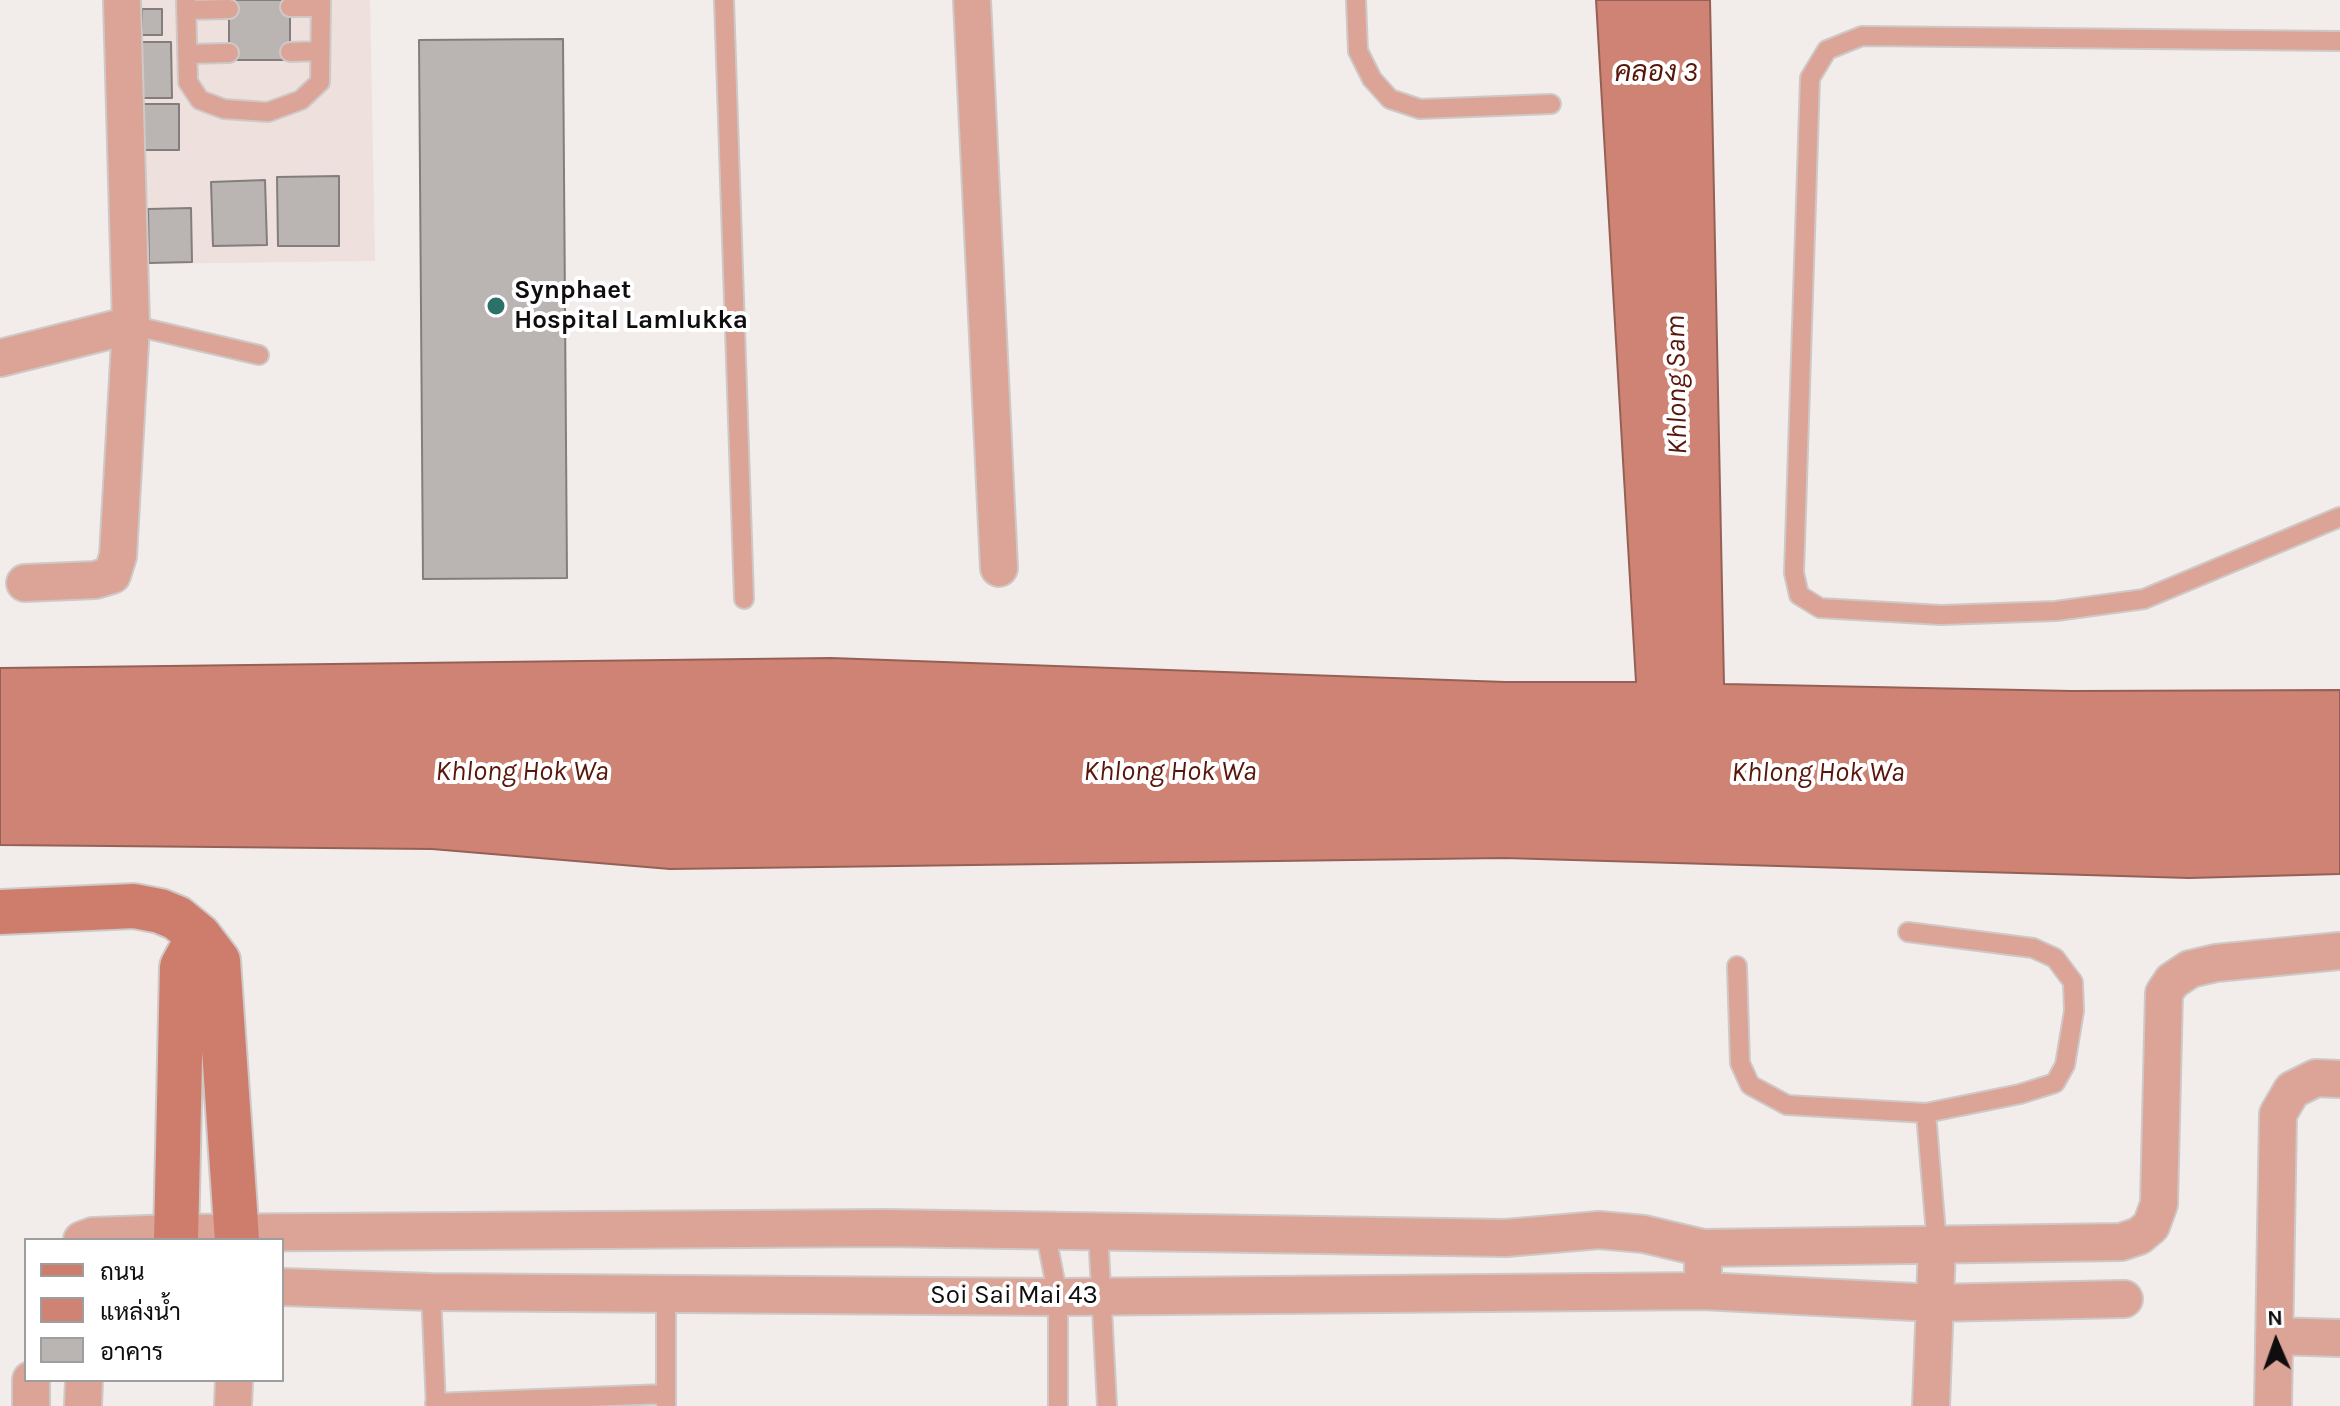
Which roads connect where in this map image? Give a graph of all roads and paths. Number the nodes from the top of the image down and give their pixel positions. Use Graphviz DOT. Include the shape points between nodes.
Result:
graph roads {
  1 [pos="122,0"];
  2 [pos="724,0"];
  3 [pos="972,0"];
  4 [pos="1356,0"];
  5 [pos="321,3"];
  6 [pos="186,5"];
  7 [pos="290,7"];
  8 [pos="229,9"];
  9 [pos="2340,41"];
  10 [pos="320,51"];
  11 [pos="290,52"];
  12 [pos="229,53"];
  13 [pos="187,54"];
  14 [pos="1551,104"];
  15 [pos="131,325"];
  16 [pos="259,355"];
  17 [pos="0,358"];
  18 [pos="2340,517"];
  19 [pos="999,568"];
  20 [pos="25,583"];
  21 [pos="744,599"];
  22 [pos="0,912"];
  23 [pos="1908,932"];
  24 [pos="199,936"];
  25 [pos="2340,951"];
  26 [pos="1737,966"];
  27 [pos="2340,1079"];
  28 [pos="1926,1113"];
  29 [pos="1045,1230"];
  30 [pos="1098,1231"];
  31 [pos="176,1236"];
  32 [pos="237,1237"];
  33 [pos="88,1238"];
  34 [pos="1937,1246"];
  35 [pos="1703,1248"];
  36 [pos="284,1287"];
  37 [pos="1703,1291"];
  38 [pos="431,1292"];
  39 [pos="666,1295"];
  40 [pos="1101,1296"];
  41 [pos="1058,1297"];
  42 [pos="2124,1299"];
  43 [pos="1934,1303"];
  44 [pos="2274,1336"];
  45 [pos="2340,1338"];
  46 [pos="31,1382"];
  47 [pos="84,1382"];
  48 [pos="234,1382"];
  49 [pos="666,1400"];
  50 [pos="435,1405"];
  51 [pos="31,1406"];
  52 [pos="83,1406"];
  53 [pos="233,1406"];
  54 [pos="1058,1406"];
  55 [pos="1107,1406"];
  56 [pos="1931,1406"];
  57 [pos="2273,1406"];
  1 -- 15 [label="street"];
  2 -- 21 [label="lane"];
  3 -- 19 [label="street"];
  4 -- 14 [label="lane" via="1358,51 1390,99 1420,109"];
  5 -- 7 [label="lane"];
  5 -- 10 [label="lane"];
  6 -- 8 [label="lane"];
  6 -- 13 [label="lane"];
  9 -- 18 [label="lane" via="1862,36 1827,50 1810,78 1794,573 1799,595 1820,608 1941,615 2056,611 2144,599"];
  10 -- 11 [label="lane"];
  10 -- 13 [label="lane" via="320,82 301,100 268,112 224,109 200,100 188,82"];
  12 -- 13 [label="lane"];
  15 -- 16 [label="lane"];
  15 -- 17 [label="street"];
  15 -- 20 [label="street" via="118,556 112,575"];
  22 -- 24 [label="street" via="134,906 177,918"];
  23 -- 28 [label="lane" via="2033,948 2055,958 2073,982 2065,1065 2055,1083"];
  24 -- 31 [label="street" via="182,967"];
  24 -- 32 [label="street" via="218,961"];
  25 -- 34 [label="street" via="2216,963 2190,969 2172,981 2164,993 2159,1204 2151,1226 2139,1236 2121,1242"];
  26 -- 28 [label="lane" via="1740,1063 1750,1085 1787,1105"];
  27 -- 44 [label="street" via="2316,1078 2292,1090 2278,1114"];
  28 -- 34 [label="lane"];
  29 -- 30 [label="street"];
  29 -- 32 [label="street"];
  29 -- 41 [label="lane"];
  30 -- 35 [label="street" via="1506,1238 1599,1230"];
  30 -- 40 [label="lane"];
  31 -- 32 [label="street"];
  31 -- 33 [label="street"];
  34 -- 35 [label="street"];
  34 -- 43 [label="street"];
  35 -- 37 [label="street"];
  36 -- 38 [label="street, Soi Sai Mai 43"];
  37 -- 40 [label="street, Soi Sai Mai 43"];
  37 -- 43 [label="street, Soi Sai Mai 43"];
  38 -- 39 [label="street, Soi Sai Mai 43"];
  38 -- 50 [label="lane"];
  39 -- 41 [label="street, Soi Sai Mai 43"];
  39 -- 49 [label="lane"];
  40 -- 41 [label="street, Soi Sai Mai 43"];
  40 -- 55 [label="lane"];
  41 -- 54 [label="lane"];
  42 -- 43 [label="street, Soi Sai Mai 43"];
  43 -- 56 [label="street"];
  44 -- 45 [label="street"];
  44 -- 57 [label="street"];
  46 -- 51 [label="street"];
  47 -- 52 [label="street"];
  48 -- 53 [label="street"];
  49 -- 50 [label="lane"];
}
